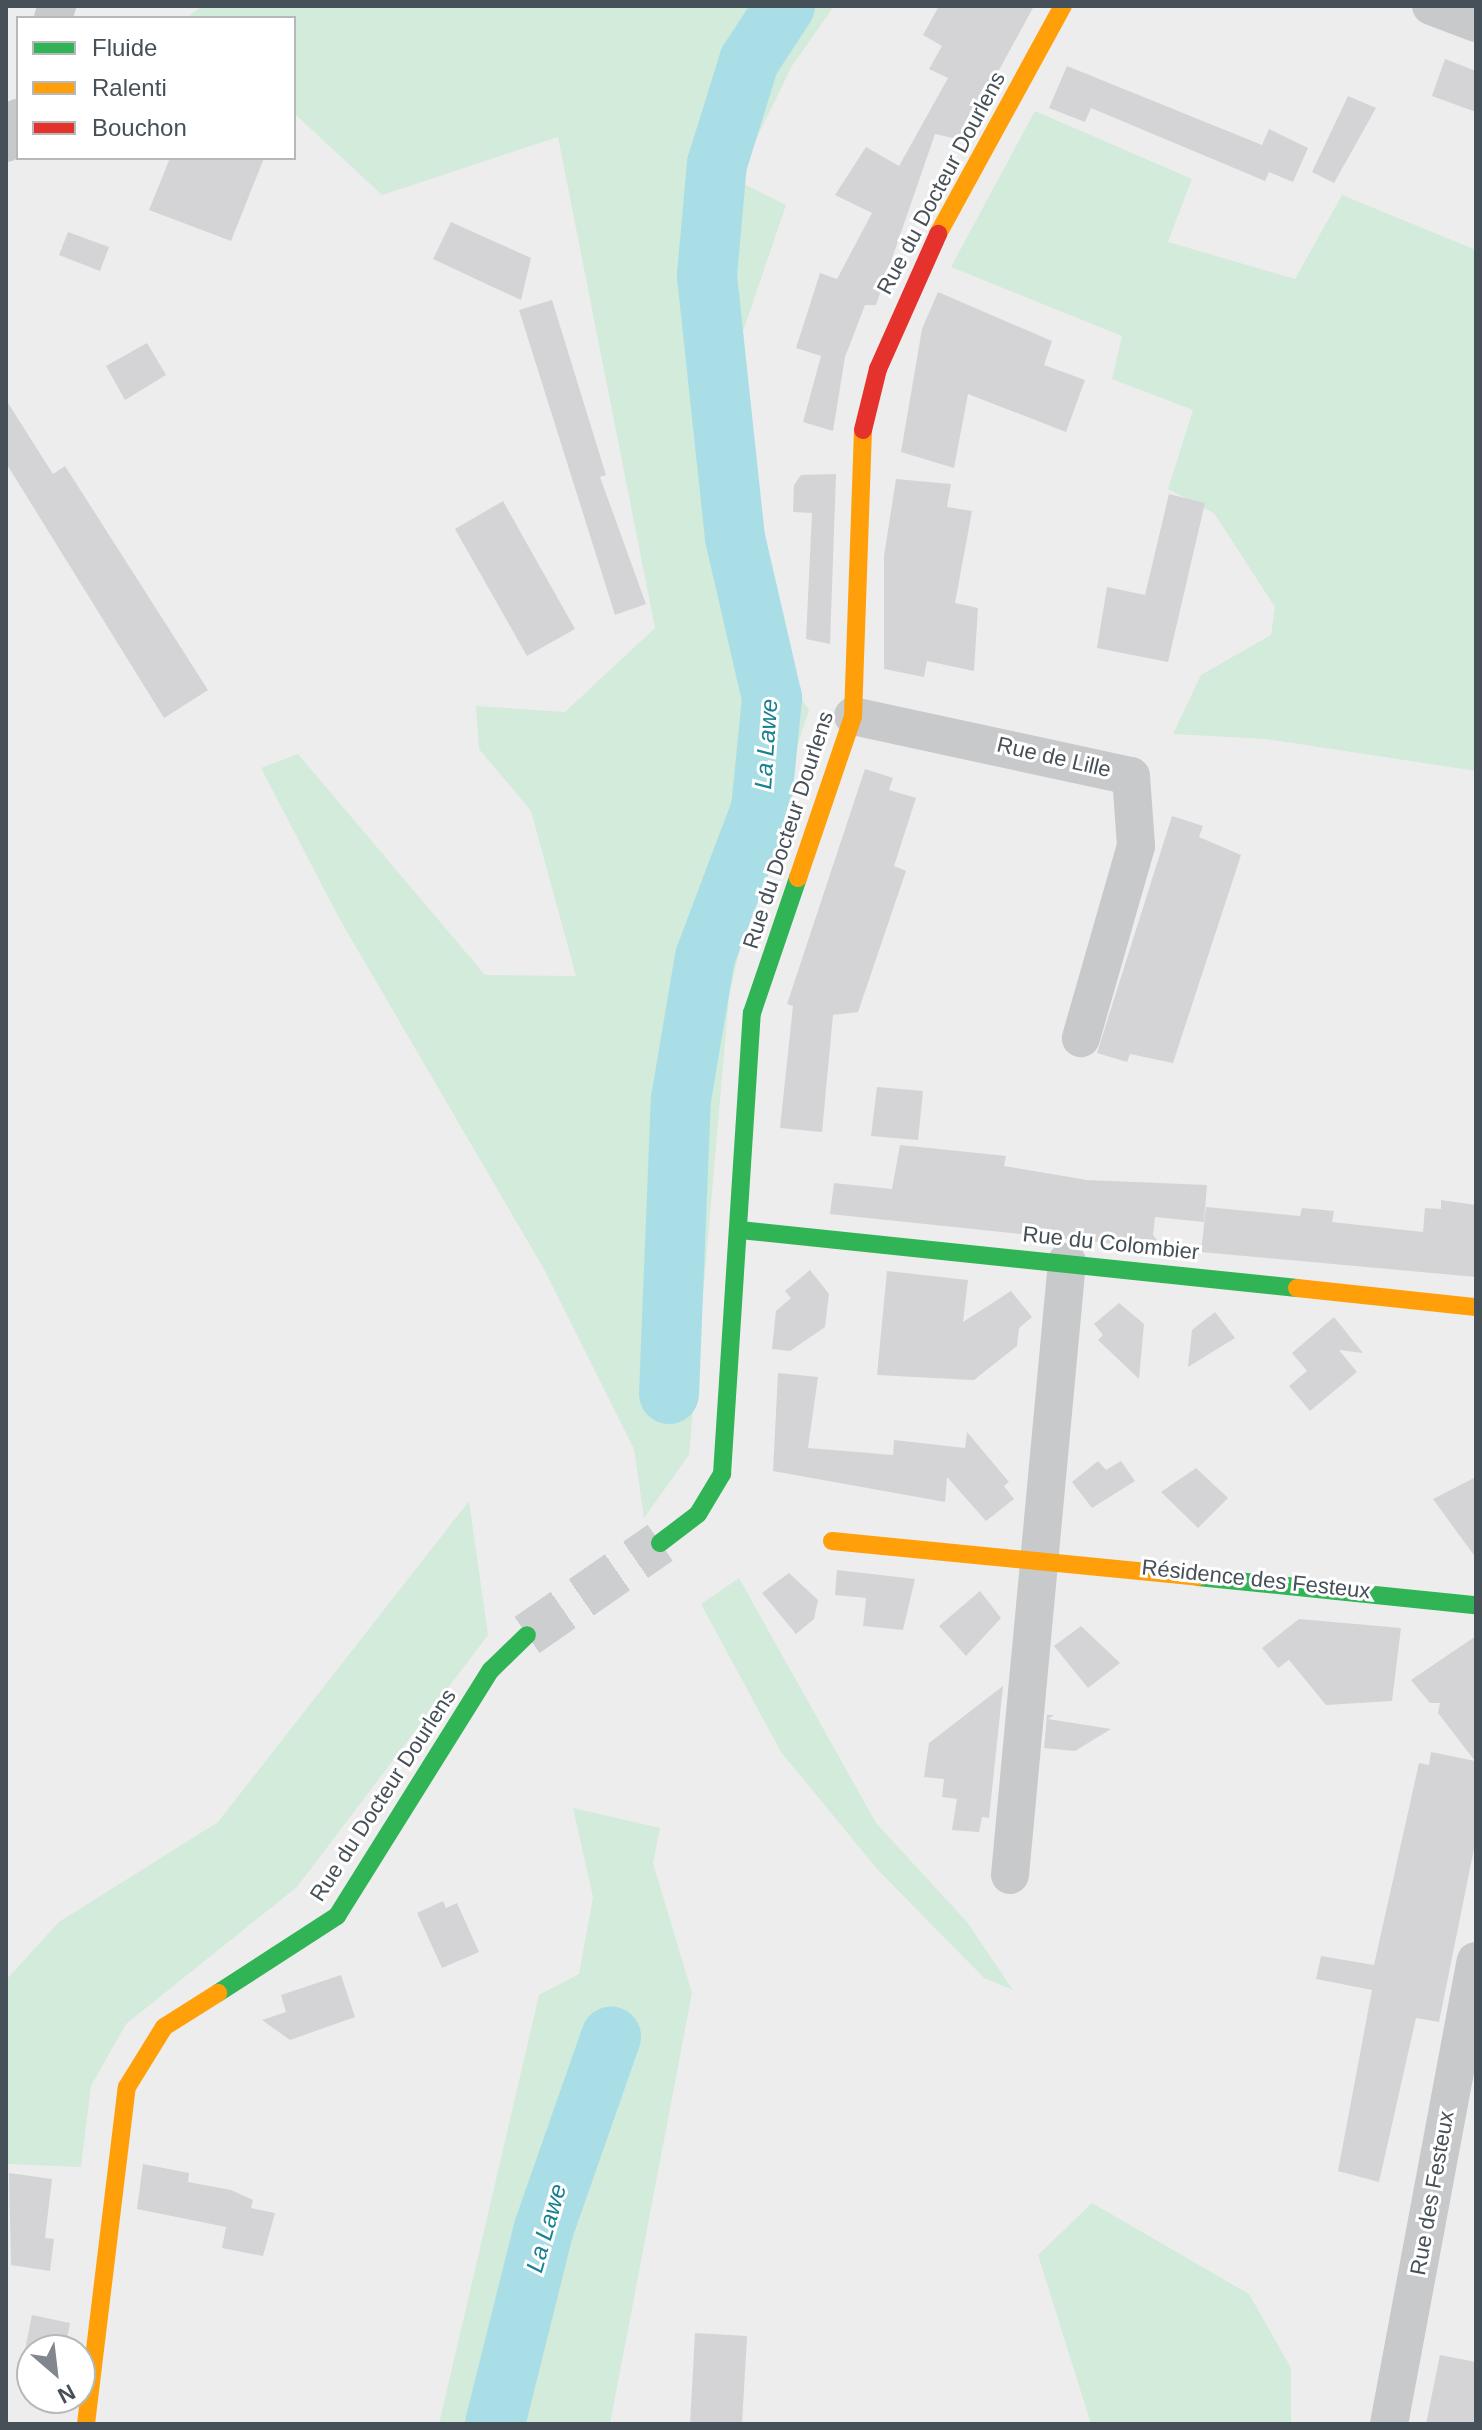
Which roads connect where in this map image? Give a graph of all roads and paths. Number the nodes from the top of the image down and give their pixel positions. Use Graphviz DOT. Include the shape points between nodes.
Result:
graph roads {
  1 [pos="1063,6"];
  2 [pos="1431,6"];
  3 [pos="1476,23"];
  4 [pos="16,122"];
  5 [pos="6,143"];
  6 [pos="853,716"];
  7 [pos="1081,1038"];
  8 [pos="740,1230"];
  9 [pos="1067,1262"];
  10 [pos="1476,1307"];
  11 [pos="832,1541"];
  12 [pos="660,1543"];
  13 [pos="1036,1555"];
  14 [pos="1476,1605"];
  15 [pos="527,1635"];
  16 [pos="1010,1875"];
  17 [pos="1476,1961"];
  18 [pos="86,2424"];
  19 [pos="1389,2424"];
  1 -- 6 [label="street, Rue du Docteur Dourlens" via="931,246 878,369 863,428"];
  2 -- 3 [label="street"];
  4 -- 5 [label="street"];
  6 -- 7 [label="street, Rue de Lille" via="1131,776 1136,846"];
  6 -- 8 [label="street, Rue du Docteur Dourlens" via="752,1013"];
  8 -- 9 [label="street, Rue du Colombier"];
  8 -- 12 [label="street, Rue du Docteur Dourlens" via="722,1474 698,1514"];
  9 -- 10 [label="street, Rue du Colombier"];
  9 -- 13 [label="street"];
  11 -- 13 [label="street, Résidence des Festeux"];
  13 -- 14 [label="street, Résidence des Festeux"];
  13 -- 16 [label="street"];
  15 -- 18 [label="street, Rue du Docteur Dourlens" via="491,1670 337,1916 164,2027 127,2087"];
  17 -- 19 [label="street, Rue des Festeux"];
}
